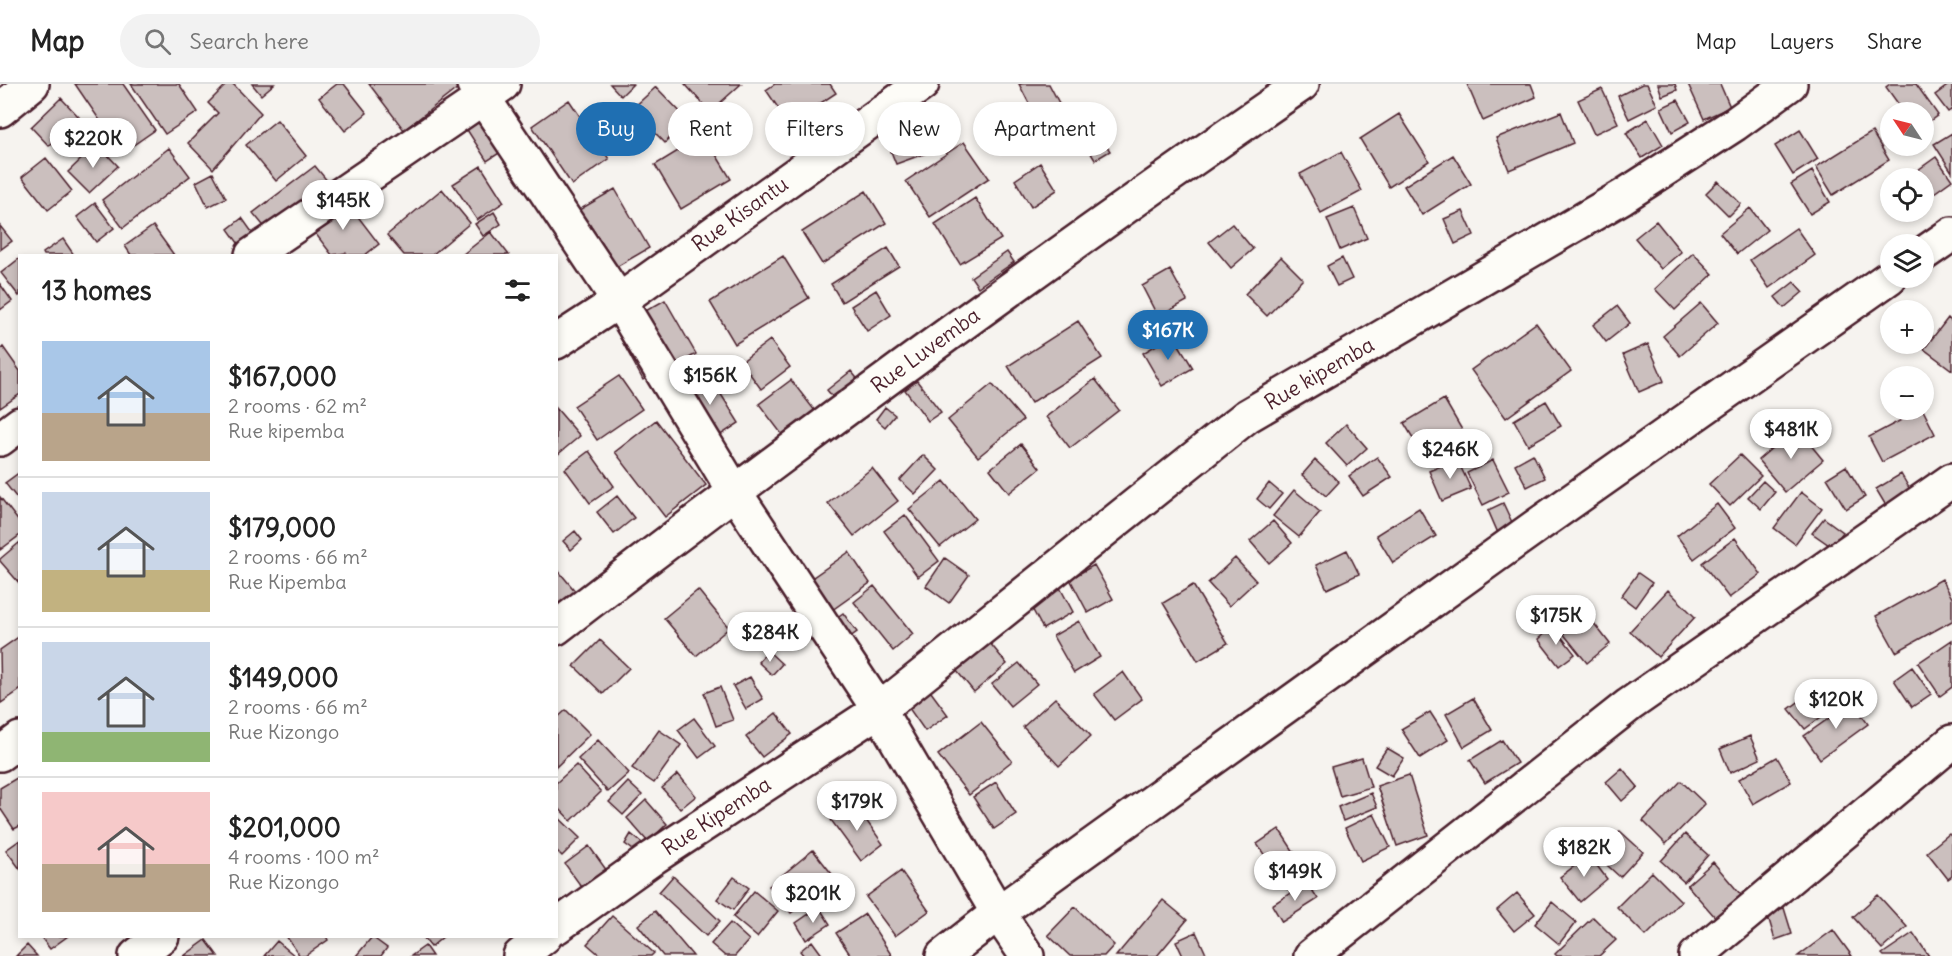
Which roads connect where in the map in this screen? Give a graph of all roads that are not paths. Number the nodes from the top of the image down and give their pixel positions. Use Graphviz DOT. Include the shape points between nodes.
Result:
graph roads {
  1 [pos="33,84"];
  2 [pos="922,84"];
  3 [pos="1302,84"];
  4 [pos="1790,84"];
  5 [pos="487,88"];
  6 [pos="0,110"];
  7 [pos="1952,234"];
  8 [pos="1934,246"];
  9 [pos="253,254"];
  10 [pos="1880,285"];
  11 [pos="620,301"];
  12 [pos="558,341"];
  13 [pos="18,426"];
  14 [pos="0,439"];
  15 [pos="1952,480"];
  16 [pos="734,491"];
  17 [pos="558,626"];
  18 [pos="879,710"];
  19 [pos="18,740"];
  20 [pos="1952,742"];
  21 [pos="0,754"];
  22 [pos="998,914"];
  23 [pos="558,926"];
  24 [pos="159,938"];
  25 [pos="542,938"];
  26 [pos="136,956"];
  27 [pos="520,956"];
  28 [pos="943,956"];
  29 [pos="1027,956"];
  30 [pos="1311,956"];
  31 [pos="1696,956"];
  1 -- 6 [label="street"];
  2 -- 11 [label="street, Rue Kisantu"];
  3 -- 16 [label="street, Rue Luvemba" via="1030,273"];
  4 -- 18 [label="street, Rue kipemba" via="1622,197 1246,416"];
  5 -- 9 [label="street"];
  5 -- 11 [label="street"];
  7 -- 8 [label="street"];
  10 -- 22 [label="street" via="1515,541"];
  11 -- 12 [label="street, Rue Kisantu"];
  11 -- 16 [label="street"];
  13 -- 14 [label="street"];
  15 -- 30 [label="street" via="1629,705"];
  16 -- 17 [label="street, Rue Luvemba"];
  16 -- 18 [label="street"];
  18 -- 22 [label="street"];
  18 -- 23 [label="street, Rue Kipemba" via="654,857"];
  19 -- 21 [label="street"];
  20 -- 31 [label="street"];
  22 -- 28 [label="street"];
  22 -- 29 [label="street"];
  24 -- 26 [label="street"];
  25 -- 27 [label="street"];
}
